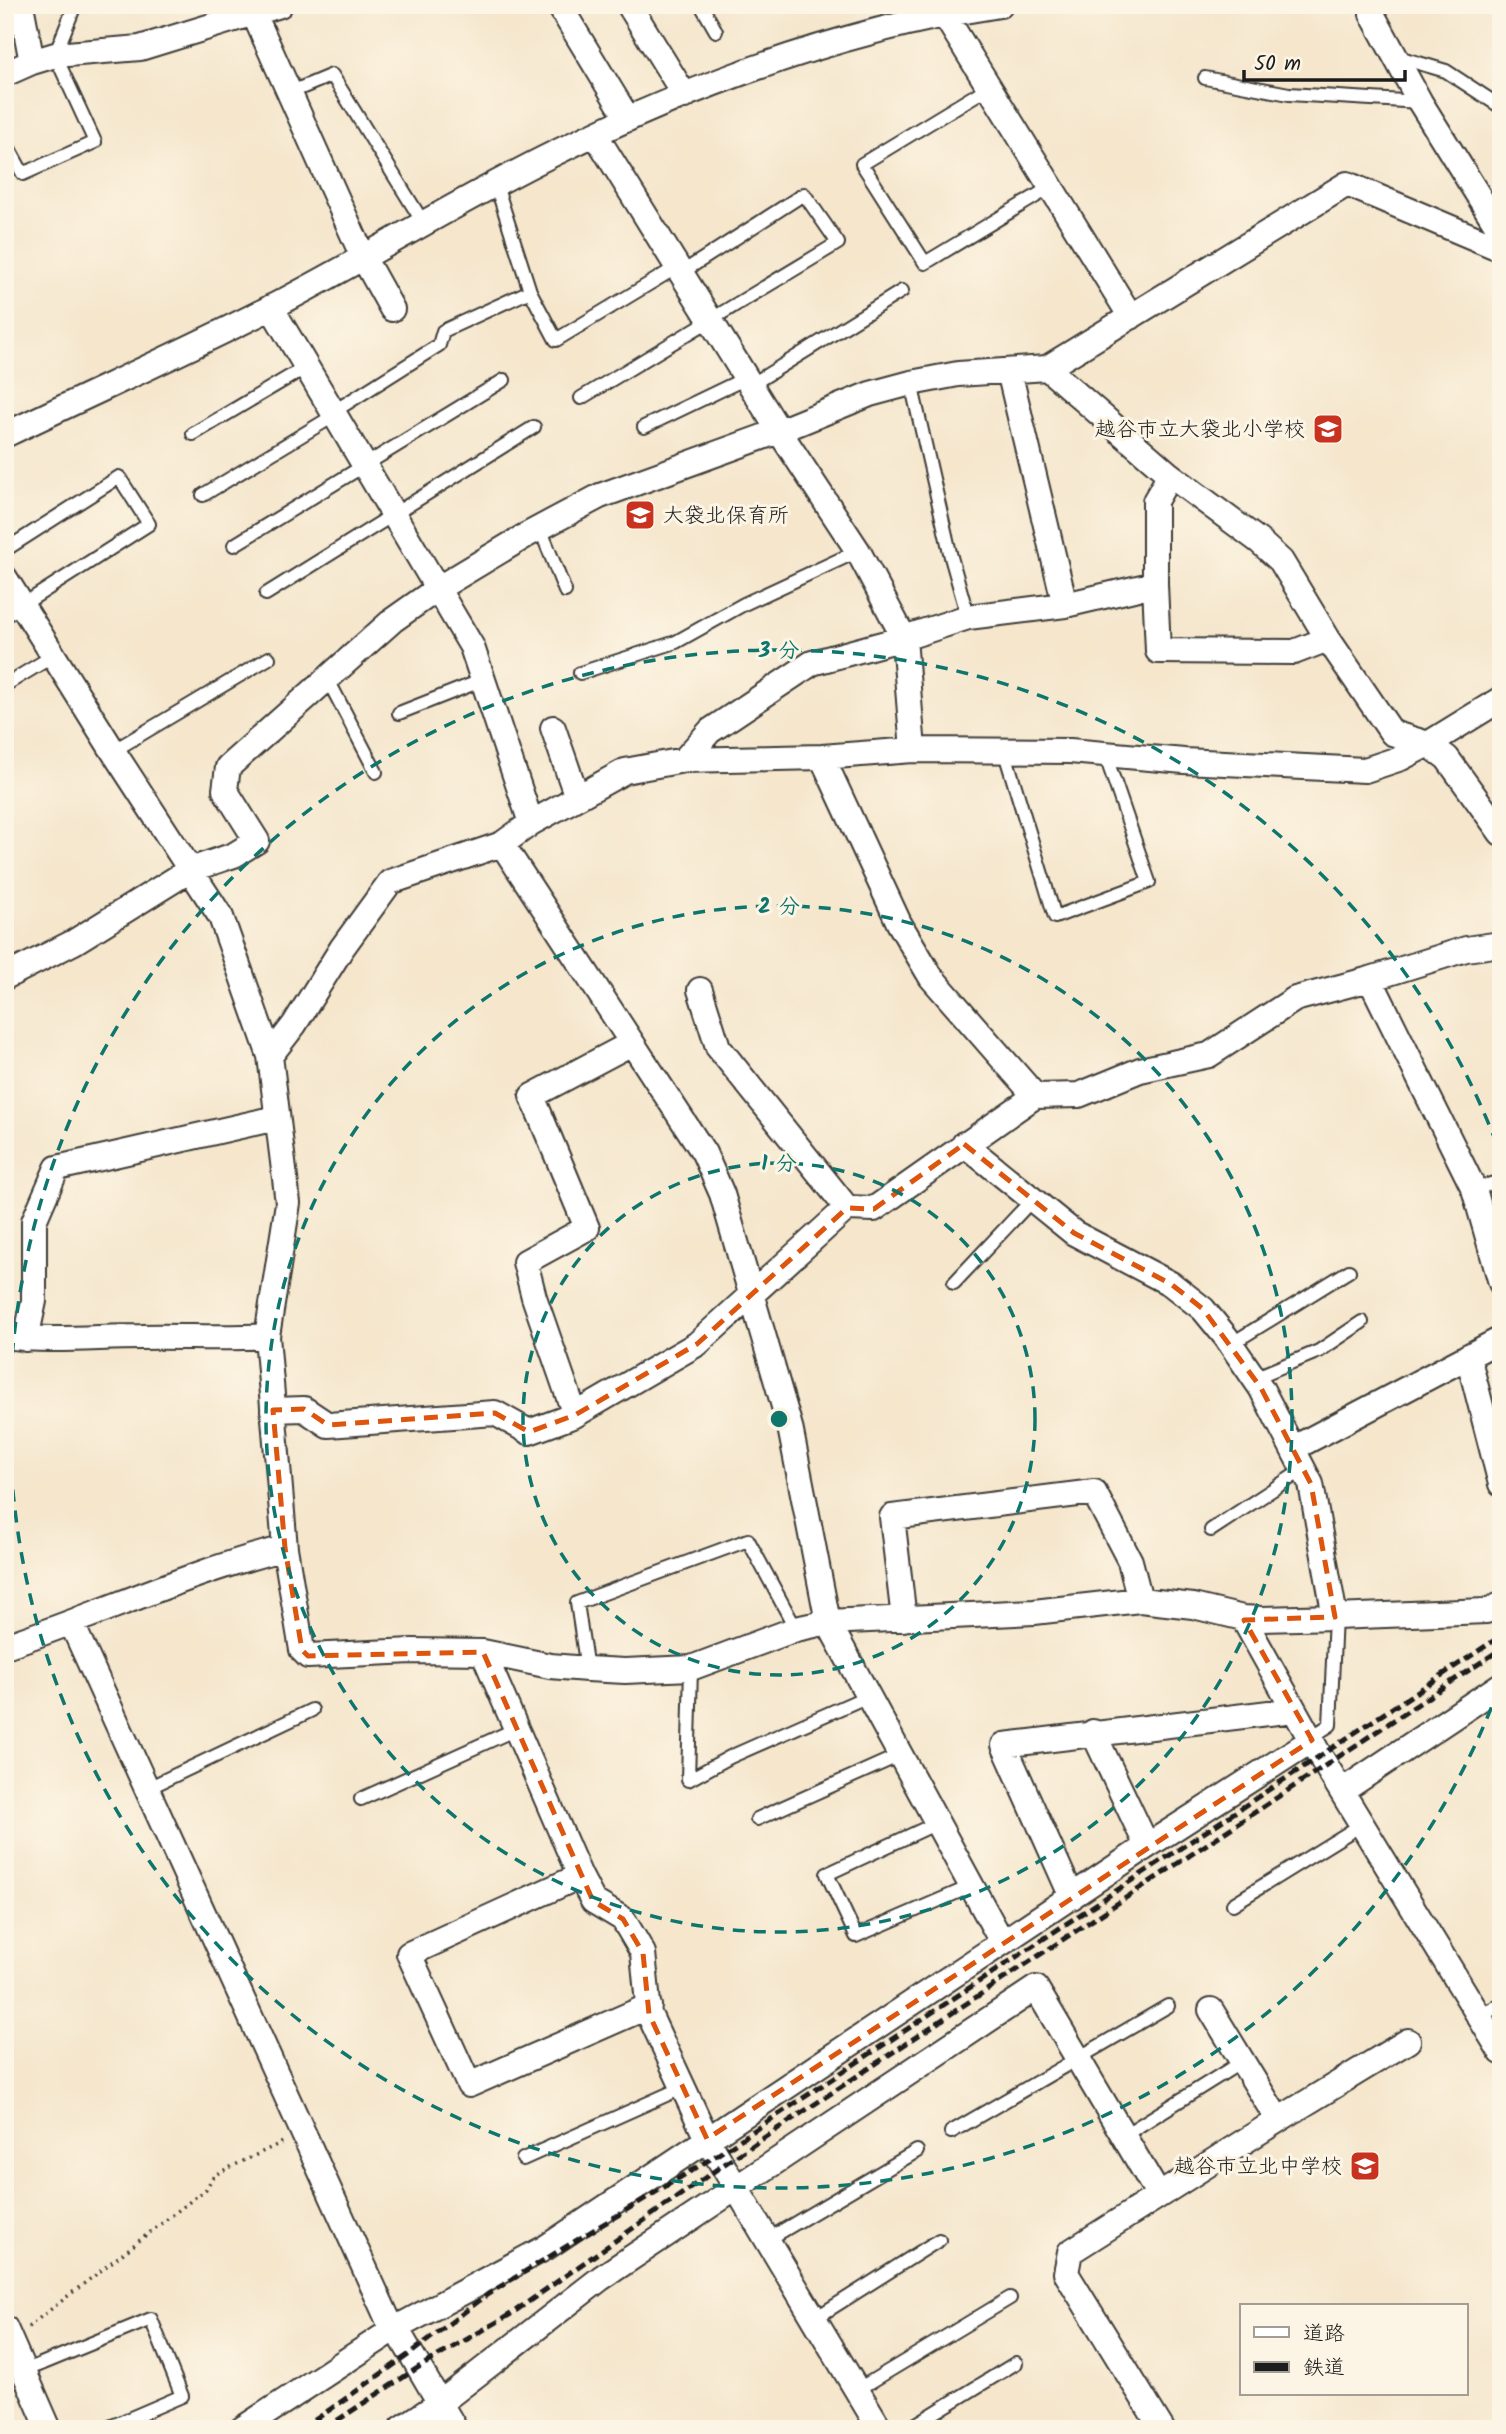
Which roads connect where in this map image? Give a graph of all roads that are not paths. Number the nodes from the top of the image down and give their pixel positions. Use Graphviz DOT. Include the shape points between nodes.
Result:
graph roads {
  1 [pos="21,5"];
  2 [pos="75,5"];
  3 [pos="280,5"];
  4 [pos="559,5"];
  5 [pos="629,5"];
  6 [pos="701,5"];
  7 [pos="1000,5"];
  8 [pos="1374,5"];
  9 [pos="254,14"];
  10 [pos="944,14"];
  11 [pos="716,31"];
  12 [pos="1397,57"];
  13 [pos="43,58"];
  14 [pos="5,74"];
  15 [pos="1205,78"];
  16 [pos="989,87"];
  17 [pos="289,93"];
  18 [pos="685,96"];
  19 [pos="1420,102"];
  20 [pos="1501,107"];
  21 [pos="628,120"];
  22 [pos="595,134"];
  23 [pos="5,141"];
  24 [pos="496,185"];
  25 [pos="1051,187"];
  26 [pos="424,224"];
  27 [pos="1500,233"];
  28 [pos="363,257"];
  29 [pos="679,270"];
  30 [pos="530,291"];
  31 [pos="902,291"];
  32 [pos="271,307"];
  33 [pos="392,309"];
  34 [pos="1131,317"];
  35 [pos="711,321"];
  36 [pos="306,367"];
  37 [pos="1046,368"];
  38 [pos="1009,371"];
  39 [pos="504,380"];
  40 [pos="748,381"];
  41 [pos="911,383"];
  42 [pos="582,398"];
  43 [pos="334,414"];
  44 [pos="534,427"];
  45 [pos="644,427"];
  46 [pos="779,431"];
  47 [pos="193,434"];
  48 [pos="5,435"];
  49 [pos="365,466"];
  50 [pos="1170,475"];
  51 [pos="203,495"];
  52 [pos="393,515"];
  53 [pos="540,528"];
  54 [pos="234,545"];
  55 [pos="5,550"];
  56 [pos="858,551"];
  57 [pos="5,578"];
  58 [pos="1155,584"];
  59 [pos="437,589"];
  60 [pos="565,591"];
  61 [pos="266,594"];
  62 [pos="1065,605"];
  63 [pos="14,611"];
  64 [pos="968,617"];
  65 [pos="904,638"];
  66 [pos="1328,639"];
  67 [pos="53,656"];
  68 [pos="269,658"];
  69 [pos="580,673"];
  70 [pos="327,678"];
  71 [pos="483,680"];
  72 [pos="5,685"];
  73 [pos="1501,699"];
  74 [pos="399,713"];
  75 [pos="553,727"];
  76 [pos="1429,744"];
  77 [pos="913,750"];
  78 [pos="1004,750"];
  79 [pos="113,751"];
  80 [pos="1105,754"];
  81 [pos="822,757"];
  82 [pos="684,760"];
  83 [pos="376,772"];
  84 [pos="577,797"];
  85 [pos="531,823"];
  86 [pos="1501,833"];
  87 [pos="502,844"];
  88 [pos="190,870"];
  89 [pos="1501,944"];
  90 [pos="5,977"];
  91 [pos="1370,979"];
  92 [pos="700,990"];
  93 [pos="632,1043"];
  94 [pos="270,1056"];
  95 [pos="1034,1096"];
  96 [pos="276,1118"];
  97 [pos="964,1144"];
  98 [pos="1501,1181"];
  99 [pos="1474,1189"];
  100 [pos="1032,1200"];
  101 [pos="847,1208"];
  102 [pos="1495,1232"];
  103 [pos="1349,1271"];
  104 [pos="954,1283"];
  105 [pos="1501,1283"];
  106 [pos="751,1295"];
  107 [pos="1362,1322"];
  108 [pos="267,1336"];
  109 [pos="15,1338"];
  110 [pos="1501,1339"];
  111 [pos="1231,1344"];
  112 [pos="1468,1356"];
  113 [pos="1254,1378"];
  114 [pos="273,1410"];
  115 [pos="575,1415"];
  116 [pos="1299,1459"];
  117 [pos="1501,1484"];
  118 [pos="1211,1530"];
  119 [pos="285,1548"];
  120 [pos="1140,1600"];
  121 [pos="1501,1605"];
  122 [pos="1335,1617"];
  123 [pos="1243,1618"];
  124 [pos="904,1619"];
  125 [pos="828,1622"];
  126 [pos="72,1624"];
  127 [pos="796,1629"];
  128 [pos="5,1646"];
  129 [pos="483,1652"];
  130 [pos="691,1668"];
  131 [pos="587,1669"];
  132 [pos="1501,1685"];
  133 [pos="869,1696"];
  134 [pos="312,1710"];
  135 [pos="1294,1710"];
  136 [pos="516,1729"];
  137 [pos="1093,1732"];
  138 [pos="1311,1739"];
  139 [pos="900,1755"];
  140 [pos="146,1789"];
  141 [pos="1342,1791"];
  142 [pos="361,1800"];
  143 [pos="757,1819"];
  144 [pos="937,1823"];
  145 [pos="1362,1825"];
  146 [pos="1147,1846"];
  147 [pos="580,1876"];
  148 [pos="972,1886"];
  149 [pos="1072,1897"];
  150 [pos="1233,1904"];
  151 [pos="1002,1942"];
  152 [pos="1501,2004"];
  153 [pos="649,2006"];
  154 [pos="1168,2006"];
  155 [pos="1211,2010"];
  156 [pos="1479,2017"];
  157 [pos="1408,2041"];
  158 [pos="1501,2052"];
  159 [pos="1077,2058"];
  160 [pos="1243,2062"];
  161 [pos="684,2087"];
  162 [pos="1278,2120"];
  163 [pos="951,2132"];
  164 [pos="1123,2136"];
  165 [pos="707,2139"];
  166 [pos="917,2151"];
  167 [pos="523,2159"];
  168 [pos="736,2188"];
  169 [pos="1158,2194"];
  170 [pos="767,2240"];
  171 [pos="939,2240"];
  172 [pos="1010,2298"];
  173 [pos="814,2319"];
  174 [pos="396,2328"];
  175 [pos="9,2336"];
  176 [pos="1016,2363"];
  177 [pos="23,2371"];
  178 [pos="857,2390"];
  179 [pos="440,2403"];
  180 [pos="49,2429"];
  181 [pos="105,2429"];
  182 [pos="242,2429"];
  183 [pos="401,2429"];
  184 [pos="455,2429"];
  185 [pos="880,2429"];
  186 [pos="908,2429"];
  187 [pos="1162,2429"];
  1 -- 13 [label="street"];
  2 -- 13 [label="lane"];
  3 -- 9 [label="street"];
  4 -- 21 [label="street"];
  5 -- 18 [label="street"];
  6 -- 11 [label="lane"];
  7 -- 10 [label="street"];
  8 -- 12 [label="street" via="1372,14"];
  9 -- 13 [label="street" via="140,48"];
  9 -- 17 [label="street"];
  10 -- 16 [label="street"];
  10 -- 18 [label="street" via="809,49"];
  12 -- 19 [label="street"];
  12 -- 20 [label="lane" via="1446,71"];
  13 -- 14 [label="street"];
  13 -- 23 [label="lane" via="95,142 23,174"];
  15 -- 19 [label="lane" via="1289,94"];
  16 -- 25 [label="street"];
  16 -- 25 [label="lane" via="862,164 925,263"];
  17 -- 26 [label="lane" via="332,75"];
  17 -- 28 [label="street"];
  18 -- 21 [label="street"];
  19 -- 27 [label="street"];
  21 -- 22 [label="street"];
  22 -- 24 [label="street"];
  22 -- 29 [label="street"];
  24 -- 26 [label="street"];
  24 -- 30 [label="lane"];
  25 -- 34 [label="street"];
  26 -- 28 [label="street"];
  27 -- 34 [label="street" via="1347,184"];
  28 -- 32 [label="street"];
  28 -- 33 [label="street"];
  29 -- 30 [label="lane" via="556,340"];
  29 -- 35 [label="street"];
  29 -- 35 [label="lane" via="804,194 838,243"];
  30 -- 43 [label="lane" via="443,331 439,345"];
  31 -- 40 [label="lane"];
  32 -- 36 [label="street"];
  32 -- 48 [label="street"];
  34 -- 37 [label="street"];
  35 -- 40 [label="street"];
  35 -- 42 [label="lane"];
  36 -- 43 [label="street"];
  36 -- 47 [label="lane"];
  37 -- 38 [label="street"];
  37 -- 50 [label="street"];
  38 -- 41 [label="street"];
  38 -- 62 [label="street"];
  39 -- 49 [label="lane"];
  40 -- 45 [label="lane"];
  40 -- 46 [label="street"];
  41 -- 46 [label="street" via="870,394"];
  41 -- 64 [label="lane"];
  43 -- 49 [label="street"];
  43 -- 51 [label="lane"];
  44 -- 52 [label="lane"];
  46 -- 53 [label="street" via="600,496"];
  46 -- 56 [label="street"];
  49 -- 52 [label="street"];
  49 -- 54 [label="lane"];
  50 -- 58 [label="street" via="1155,501"];
  50 -- 66 [label="street" via="1281,561"];
  52 -- 59 [label="street"];
  52 -- 61 [label="lane"];
  53 -- 59 [label="street"];
  53 -- 60 [label="lane"];
  55 -- 63 [label="lane" via="118,477 149,524"];
  56 -- 65 [label="street"];
  56 -- 69 [label="lane" via="744,604 676,642"];
  57 -- 63 [label="street"];
  58 -- 62 [label="street"];
  58 -- 66 [label="street" via="1158,651 1294,652"];
  59 -- 70 [label="street" via="393,620"];
  59 -- 71 [label="street" via="472,648"];
  62 -- 64 [label="street"];
  63 -- 67 [label="street"];
  64 -- 65 [label="street"];
  65 -- 77 [label="street"];
  65 -- 82 [label="street" via="812,663 710,731"];
  66 -- 76 [label="street" via="1392,733"];
  67 -- 72 [label="lane"];
  67 -- 79 [label="street"];
  68 -- 79 [label="lane"];
  70 -- 83 [label="lane"];
  70 -- 88 [label="street" via="228,767 225,790 257,841 234,855"];
  71 -- 74 [label="lane"];
  71 -- 85 [label="street"];
  73 -- 76 [label="street"];
  75 -- 84 [label="street"];
  76 -- 80 [label="street" via="1365,770"];
  76 -- 86 [label="street" via="1447,758"];
  77 -- 78 [label="street"];
  77 -- 81 [label="street"];
  78 -- 80 [label="street"];
  78 -- 80 [label="lane" via="1055,917 1149,882"];
  79 -- 88 [label="street"];
  81 -- 82 [label="street"];
  81 -- 95 [label="street" via="899,923 931,977"];
  82 -- 84 [label="street" via="625,771"];
  84 -- 85 [label="street"];
  85 -- 87 [label="street"];
  87 -- 93 [label="street"];
  87 -- 94 [label="street" via="390,882"];
  88 -- 90 [label="street" via="74,942"];
  88 -- 94 [label="street" via="221,917"];
  89 -- 91 [label="street" via="1466,949"];
  91 -- 95 [label="street" via="1294,999 1209,1055 1140,1070 1079,1095"];
  91 -- 99 [label="street"];
  92 -- 101 [label="street" via="718,1047"];
  93 -- 106 [label="street" via="704,1153 722,1194"];
  93 -- 115 [label="street" via="532,1096 587,1228 524,1262"];
  94 -- 96 [label="street"];
  95 -- 97 [label="street"];
  96 -- 108 [label="street" via="288,1203"];
  96 -- 109 [label="street" via="57,1168 34,1221 34,1301"];
  97 -- 100 [label="street"];
  97 -- 101 [label="street" via="874,1209"];
  98 -- 99 [label="lane"];
  99 -- 102 [label="street"];
  100 -- 104 [label="lane"];
  100 -- 111 [label="street" via="1074,1233 1171,1283 1203,1308"];
  101 -- 106 [label="street"];
  102 -- 105 [label="street"];
  103 -- 111 [label="lane"];
  106 -- 115 [label="street" via="697,1344"];
  106 -- 125 [label="street" via="790,1427"];
  107 -- 113 [label="lane" via="1318,1351"];
  108 -- 109 [label="street"];
  108 -- 114 [label="street"];
  110 -- 112 [label="street"];
  111 -- 113 [label="street"];
  112 -- 116 [label="street"];
  112 -- 117 [label="street"];
  113 -- 116 [label="street"];
  114 -- 115 [label="street" via="304,1409 328,1425 495,1413 528,1433"];
  114 -- 119 [label="street"];
  116 -- 118 [label="lane"];
  116 -- 122 [label="street" via="1311,1484"];
  119 -- 126 [label="street" via="240,1559"];
  119 -- 129 [label="street" via="302,1650 308,1656"];
  120 -- 123 [label="street"];
  120 -- 124 [label="street"];
  120 -- 124 [label="street" via="1130,1561 1094,1492 892,1517"];
  121 -- 122 [label="street" via="1486,1611"];
  122 -- 123 [label="street"];
  122 -- 138 [label="lane" via="1330,1725"];
  123 -- 135 [label="street"];
  124 -- 125 [label="street"];
  125 -- 127 [label="street"];
  125 -- 133 [label="street"];
  126 -- 128 [label="street"];
  126 -- 140 [label="street"];
  127 -- 130 [label="street"];
  127 -- 131 [label="lane" via="748,1540 577,1603"];
  129 -- 131 [label="street"];
  129 -- 136 [label="street"];
  130 -- 131 [label="street"];
  130 -- 133 [label="lane" via="688,1780"];
  132 -- 141 [label="street"];
  133 -- 139 [label="street"];
  134 -- 140 [label="lane"];
  135 -- 137 [label="street"];
  135 -- 138 [label="street"];
  136 -- 142 [label="lane"];
  136 -- 147 [label="street"];
  137 -- 146 [label="street"];
  137 -- 149 [label="street" via="1004,1745"];
  138 -- 141 [label="street"];
  138 -- 146 [label="street"];
  139 -- 143 [label="lane"];
  139 -- 144 [label="street"];
  140 -- 174 [label="street" via="390,2324"];
  141 -- 145 [label="street"];
  144 -- 148 [label="street"];
  144 -- 148 [label="lane" via="827,1874 856,1936"];
  145 -- 150 [label="lane"];
  145 -- 156 [label="street"];
  146 -- 149 [label="street"];
  147 -- 153 [label="street" via="593,1901 623,1919 643,1953"];
  147 -- 153 [label="street" via="409,1954 468,2084"];
  148 -- 151 [label="street"];
  149 -- 151 [label="street"];
  151 -- 165 [label="street"];
  152 -- 156 [label="lane"];
  153 -- 161 [label="street"];
  154 -- 159 [label="lane"];
  155 -- 160 [label="street"];
  156 -- 158 [label="street"];
  157 -- 162 [label="street"];
  159 -- 163 [label="lane"];
  159 -- 164 [label="street"];
  159 -- 168 [label="street" via="1036,1988"];
  160 -- 162 [label="street"];
  160 -- 164 [label="lane"];
  161 -- 165 [label="street"];
  161 -- 167 [label="lane"];
  162 -- 169 [label="street"];
  164 -- 169 [label="street"];
  165 -- 168 [label="street"];
  165 -- 174 [label="street" via="545,2248"];
  166 -- 170 [label="lane"];
  168 -- 170 [label="street"];
  168 -- 179 [label="street" via="601,2278"];
  169 -- 187 [label="street" via="1070,2252 1066,2273"];
  170 -- 173 [label="street"];
  171 -- 173 [label="lane"];
  172 -- 178 [label="lane"];
  173 -- 178 [label="street"];
  174 -- 179 [label="street"];
  174 -- 182 [label="street"];
  175 -- 177 [label="street"];
  176 -- 186 [label="lane"];
  177 -- 180 [label="street"];
  177 -- 181 [label="lane" via="151,2319 182,2396"];
  178 -- 185 [label="street"];
  179 -- 183 [label="street"];
  179 -- 184 [label="street"];
}
